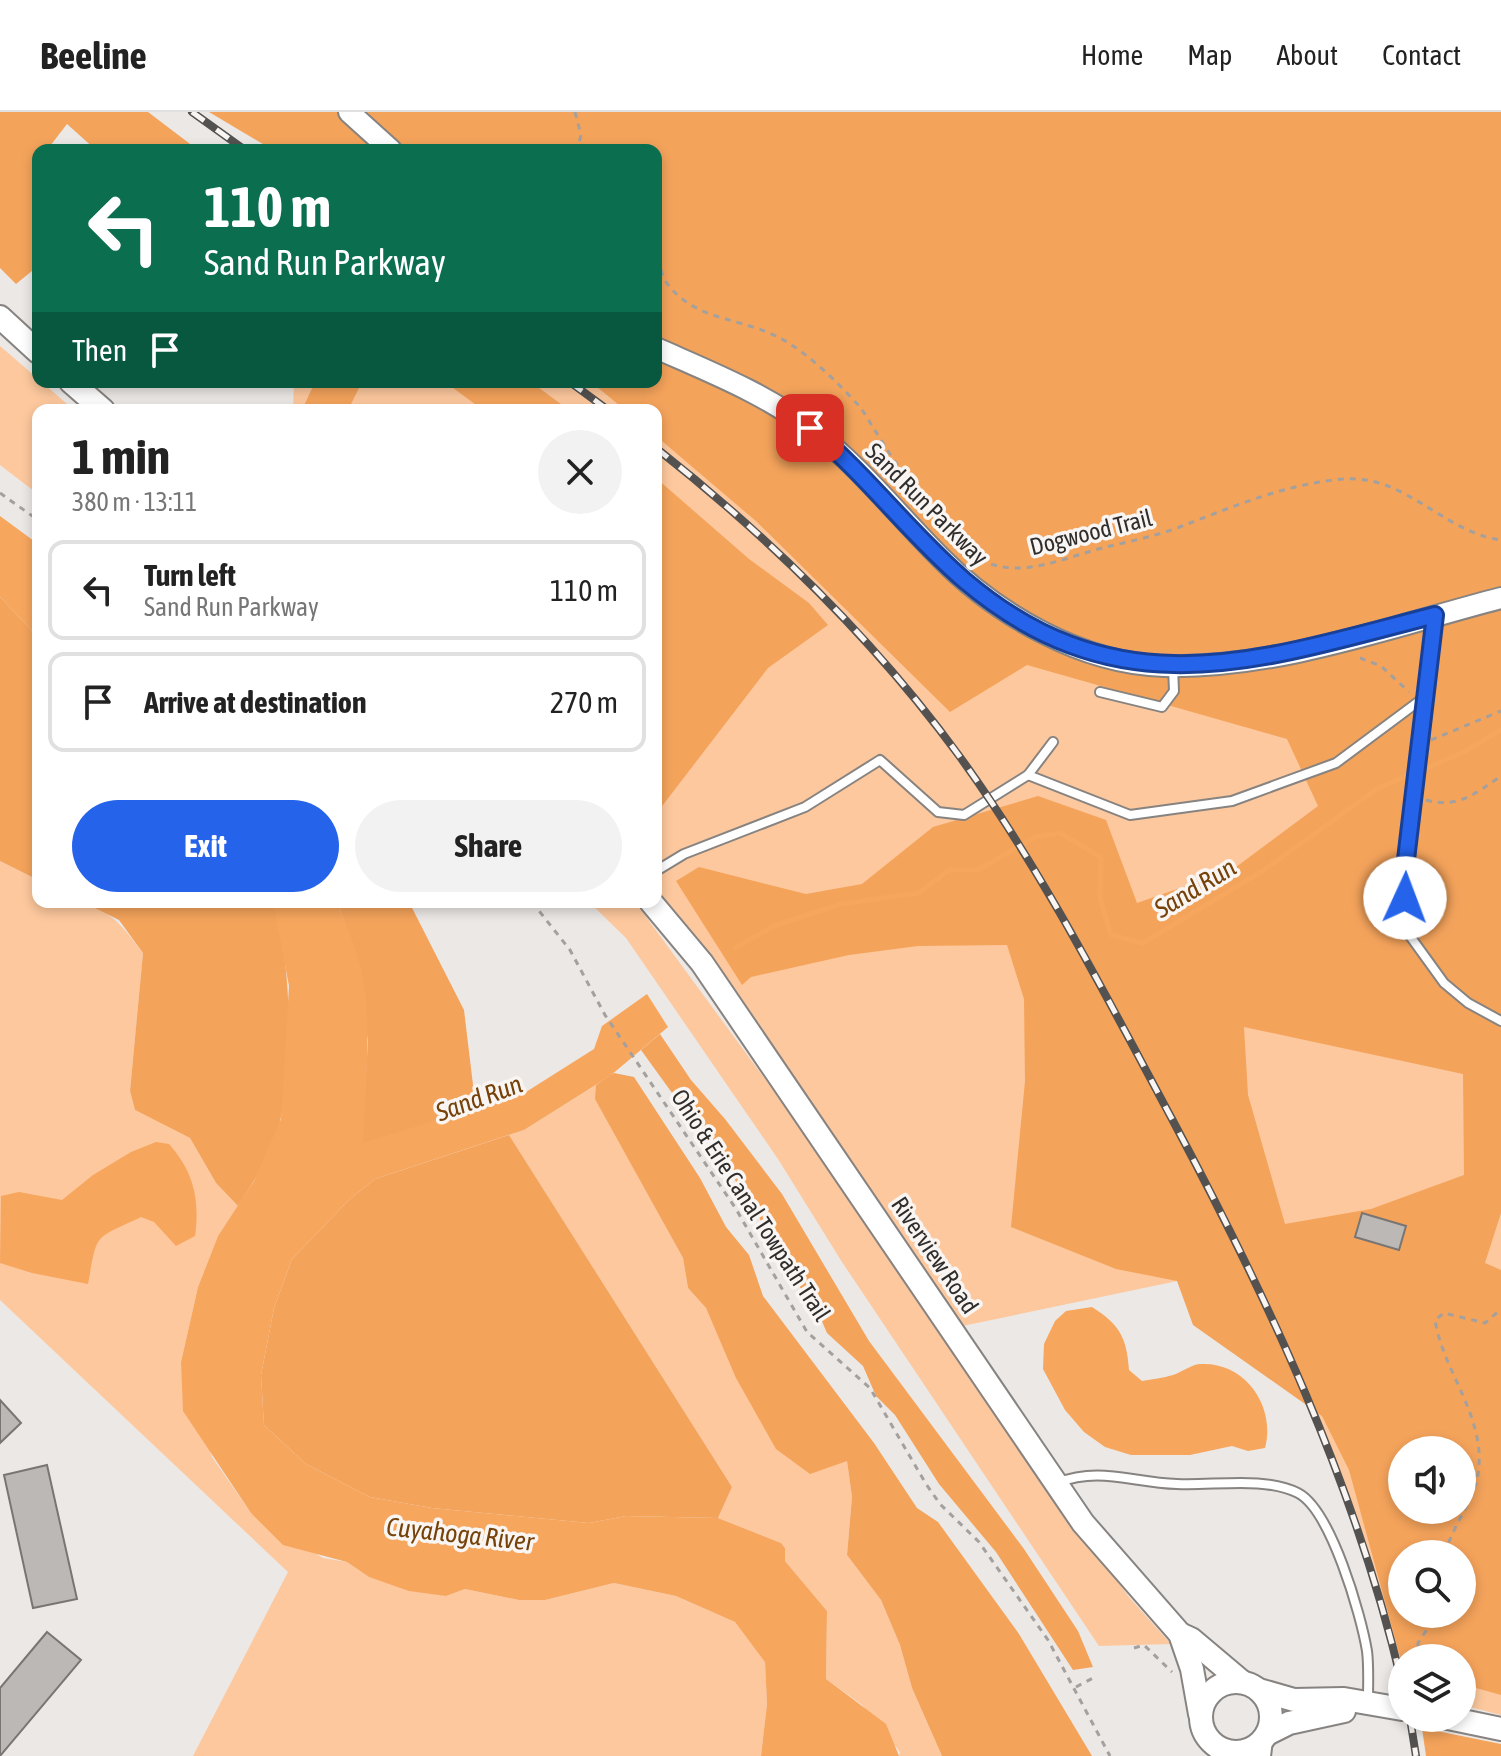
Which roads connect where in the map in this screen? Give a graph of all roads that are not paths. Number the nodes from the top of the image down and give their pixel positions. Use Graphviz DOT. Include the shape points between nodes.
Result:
graph roads {
  1 [pos="349,112"];
  2 [pos="384,144"];
  3 [pos="0,317"];
  4 [pos="32,346"];
  5 [pos="662,351"];
  6 [pos="78,388"];
  7 [pos="96,404"];
  8 [pos="1501,598"];
  9 [pos="1435,615"];
  10 [pos="1173,667"];
  11 [pos="1100,692"];
  12 [pos="1426,696"];
  13 [pos="1053,742"];
  14 [pos="1028,775"];
  15 [pos="662,867"];
  16 [pos="656,908"];
  17 [pos="1501,1021"];
  18 [pos="1057,1483"];
  19 [pos="1180,1634"];
  20 [pos="1250,1686"];
  21 [pos="1368,1705"];
  22 [pos="1388,1707"];
  23 [pos="1200,1714"];
  24 [pos="1476,1724"];
  25 [pos="1501,1729"];
  26 [pos="1263,1743"];
  27 [pos="1220,1751"];
  1 -- 2 [label="street"];
  3 -- 4 [label="main road"];
  5 -- 10 [label="street, Sand Run Parkway" via="752,391 810,428 941,558 989,598 1041,630 1095,654"];
  6 -- 7 [label="main road"];
  8 -- 9 [label="street, Sand Run Parkway"];
  9 -- 10 [label="street, Sand Run Parkway" via="1288,652"];
  9 -- 12 [label="lane"];
  10 -- 11 [label="lane" via="1174,691 1162,707"];
  12 -- 14 [label="lane" via="1336,763 1232,801 1130,815"];
  12 -- 17 [label="lane" via="1405,868 1410,936 1444,983"];
  13 -- 14 [label="lane"];
  14 -- 15 [label="lane" via="964,815 938,812 880,760 805,807"];
  16 -- 18 [label="main road, Riverview Road" via="702,963"];
  18 -- 19 [label="main road, Riverview Road" via="1083,1523"];
  18 -- 21 [label="lane" via="1096,1474 1174,1484 1273,1487 1308,1500 1328,1527 1362,1631"];
  19 -- 20 [label="main road, Riverview Road"];
  19 -- 23 [label="main road, Riverview Road"];
  20 -- 21 [label="main road" via="1294,1700 1344,1699"];
  20 -- 23 [label="main road" via="1219,1686"];
  20 -- 26 [label="main road" via="1269,1706"];
  21 -- 22 [label="main road"];
  21 -- 26 [label="main road" via="1289,1723"];
  23 -- 27 [label="main road" via="1204,1732"];
  24 -- 25 [label="main road"];
  26 -- 27 [label="main road"];
}
